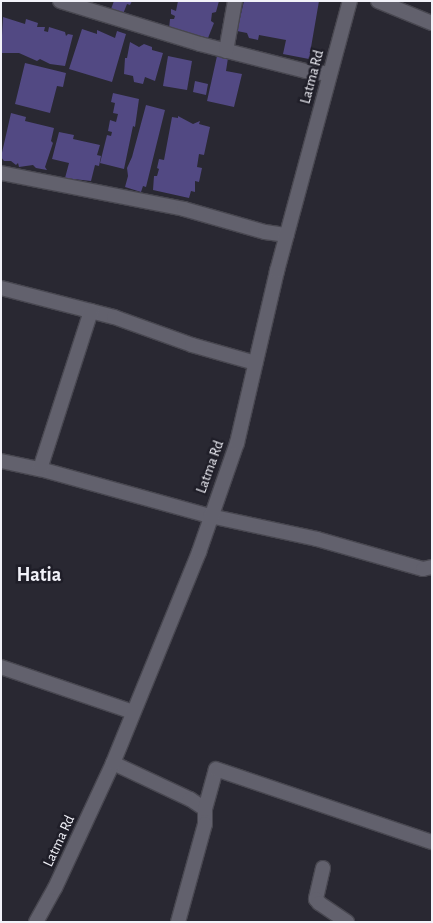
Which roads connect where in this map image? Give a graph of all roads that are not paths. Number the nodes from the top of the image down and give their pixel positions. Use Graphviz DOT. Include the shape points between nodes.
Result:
graph roads {
  1 [pos="60,1"];
  2 [pos="234,1"];
  3 [pos="350,1"];
  4 [pos="378,1"];
  5 [pos="432,23"];
  6 [pos="226,51"];
  7 [pos="329,74"];
  8 [pos="1,173"];
  9 [pos="288,235"];
  10 [pos="1,288"];
  11 [pos="91,311"];
  12 [pos="255,363"];
  13 [pos="1,461"];
  14 [pos="40,469"];
  15 [pos="210,516"];
  16 [pos="432,567"];
  17 [pos="1,667"];
  18 [pos="133,712"];
  19 [pos="113,763"];
  20 [pos="205,810"];
  21 [pos="432,842"];
  22 [pos="323,868"];
  23 [pos="36,922"];
  24 [pos="178,922"];
  25 [pos="347,922"];
  1 -- 6 [label="street"];
  2 -- 6 [label="street"];
  3 -- 7 [label="street, Latma Rd"];
  4 -- 5 [label="street"];
  6 -- 7 [label="street"];
  7 -- 9 [label="street, Latma Rd"];
  8 -- 9 [label="street" via="184,209 264,232"];
  9 -- 12 [label="street, Latma Rd"];
  10 -- 11 [label="street"];
  11 -- 12 [label="street"];
  11 -- 14 [label="street"];
  12 -- 15 [label="street, Latma Rd" via="237,443"];
  13 -- 14 [label="street"];
  14 -- 15 [label="street"];
  15 -- 16 [label="street" via="317,539 423,569"];
  15 -- 18 [label="street, Latma Rd" via="199,552"];
  17 -- 18 [label="street"];
  18 -- 19 [label="street, Latma Rd"];
  19 -- 20 [label="street" via="190,799"];
  19 -- 23 [label="street, Latma Rd"];
  20 -- 21 [label="street" via="216,769"];
  20 -- 24 [label="street" via="205,824"];
  22 -- 25 [label="street" via="316,899"];
}
